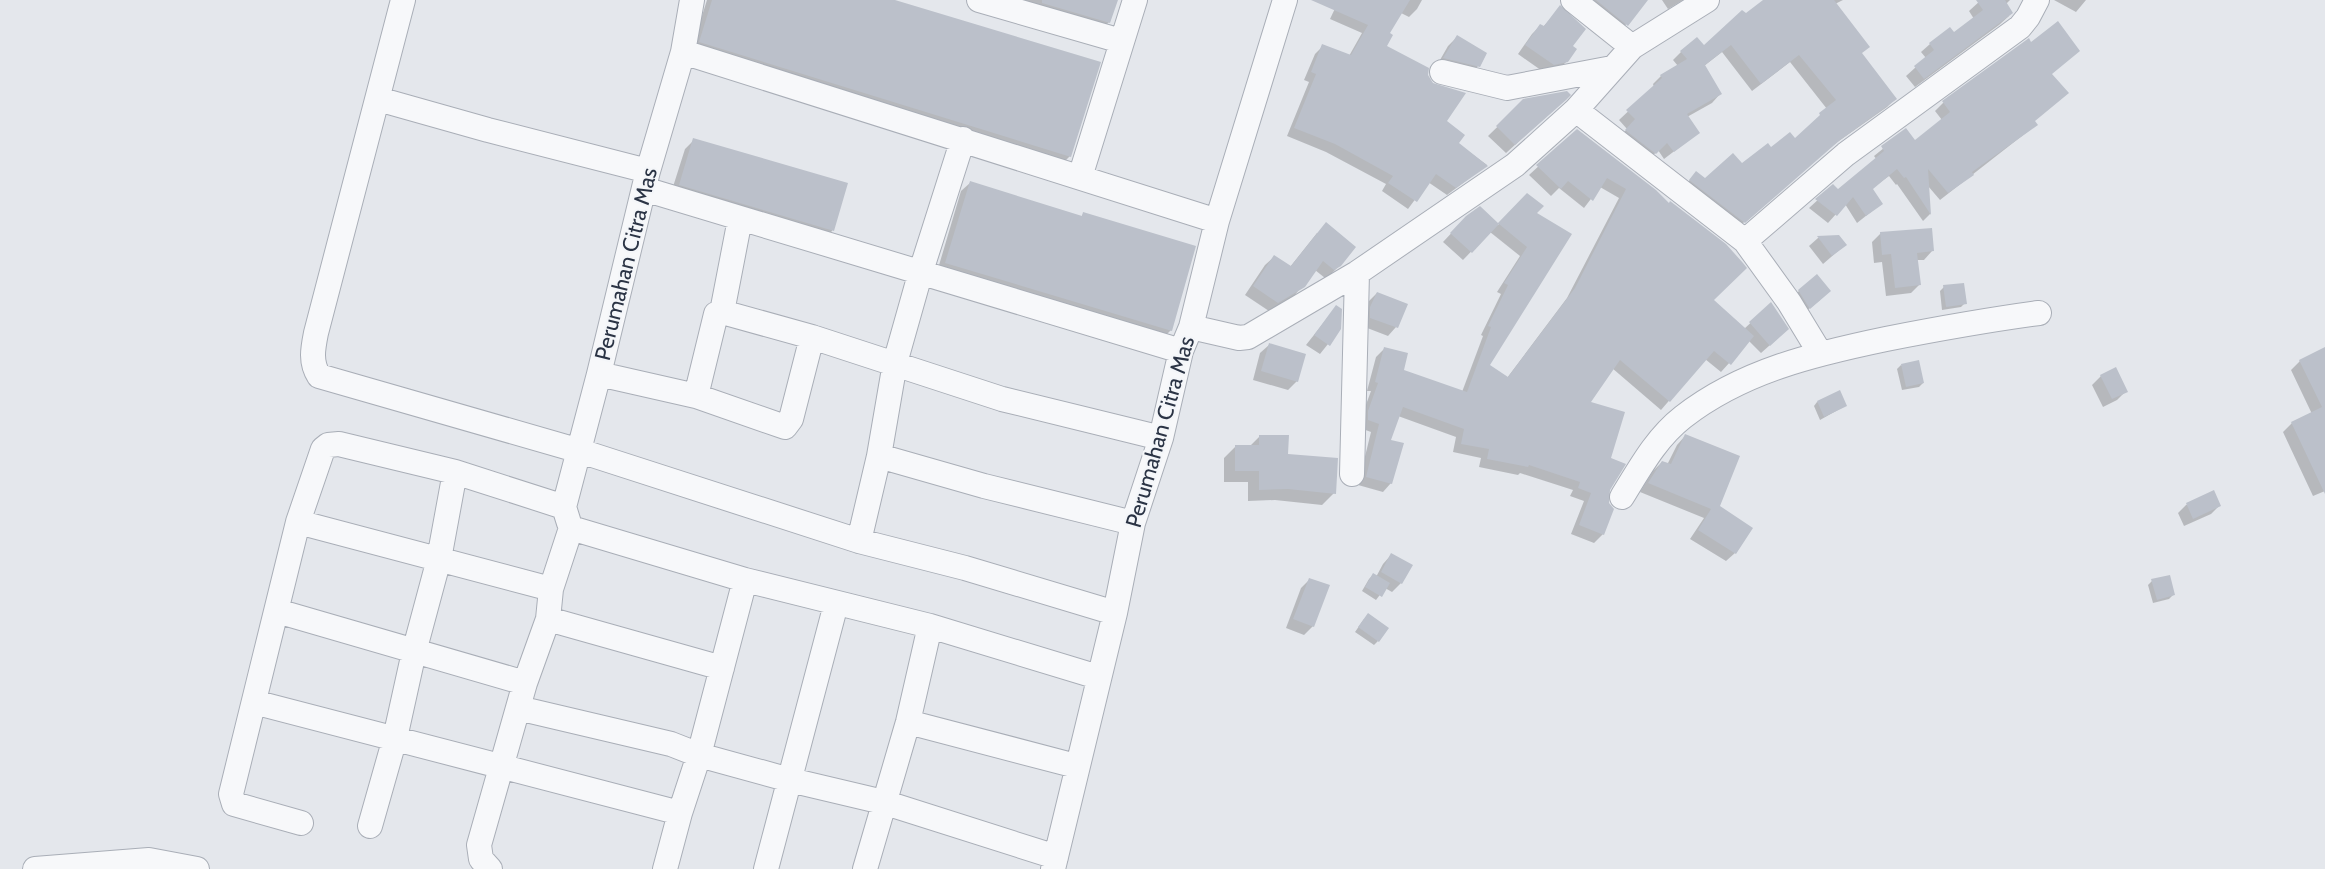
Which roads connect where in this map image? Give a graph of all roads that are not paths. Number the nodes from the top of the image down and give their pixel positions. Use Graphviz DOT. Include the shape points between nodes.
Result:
graph roads {
  1 [pos="403,0"];
  2 [pos="693,0"];
  3 [pos="979,0"];
  4 [pos="1135,0"];
  5 [pos="1285,0"];
  6 [pos="1573,0"];
  7 [pos="1707,0"];
  8 [pos="2037,0"];
  9 [pos="1121,41"];
  10 [pos="1632,47"];
  11 [pos="683,52"];
  12 [pos="1612,68"];
  13 [pos="1443,72"];
  14 [pos="378,99"];
  15 [pos="1576,110"];
  16 [pos="963,139"];
  17 [pos="1080,177"];
  18 [pos="646,180"];
  19 [pos="740,219"];
  20 [pos="1217,221"];
  21 [pos="1745,241"];
  22 [pos="921,271"];
  23 [pos="1357,273"];
  24 [pos="722,312"];
  25 [pos="2038,313"];
  26 [pos="1191,327"];
  27 [pos="812,337"];
  28 [pos="1181,351"];
  29 [pos="1820,353"];
  30 [pos="895,363"];
  31 [pos="600,374"];
  32 [pos="696,396"];
  33 [pos="1161,438"];
  34 [pos="580,451"];
  35 [pos="879,456"];
  36 [pos="455,472"];
  37 [pos="1352,474"];
  38 [pos="1622,496"];
  39 [pos="568,518"];
  40 [pos="298,522"];
  41 [pos="1133,523"];
  42 [pos="859,541"];
  43 [pos="439,559"];
  44 [pos="745,580"];
  45 [pos="551,589"];
  46 [pos="836,604"];
  47 [pos="277,611"];
  48 [pos="1115,613"];
  49 [pos="548,619"];
  50 [pos="930,626"];
  51 [pos="414,652"];
  52 [pos="722,668"];
  53 [pos="1098,676"];
  54 [pos="525,683"];
  55 [pos="254,702"];
  56 [pos="518,708"];
  57 [pos="908,722"];
  58 [pos="395,738"];
  59 [pos="699,754"];
  60 [pos="502,766"];
  61 [pos="1076,766"];
  62 [pos="790,780"];
  63 [pos="883,802"];
  64 [pos="680,813"];
  65 [pos="301,823"];
  66 [pos="370,826"];
  67 [pos="1054,863"];
  68 [pos="35,869"];
  69 [pos="197,869"];
  70 [pos="490,869"];
  71 [pos="665,869"];
  72 [pos="766,869"];
  73 [pos="866,869"];
  1 -- 14 [label="street"];
  2 -- 11 [label="street, Perumahan Citra Mas"];
  3 -- 9 [label="street"];
  4 -- 9 [label="street"];
  5 -- 20 [label="street, Perumahan Citra Mas"];
  6 -- 10 [label="street"];
  7 -- 10 [label="street"];
  8 -- 21 [label="street" via="2019,27 1846,154"];
  9 -- 17 [label="street"];
  10 -- 12 [label="street"];
  11 -- 16 [label="street"];
  11 -- 18 [label="street, Perumahan Citra Mas"];
  12 -- 13 [label="street" via="1508,88"];
  12 -- 15 [label="street"];
  14 -- 18 [label="street"];
  14 -- 34 [label="street" via="315,333 315,370 320,376"];
  15 -- 21 [label="street"];
  15 -- 23 [label="street" via="1515,165"];
  16 -- 17 [label="street"];
  16 -- 22 [label="street"];
  17 -- 20 [label="street"];
  18 -- 19 [label="street"];
  18 -- 31 [label="street, Perumahan Citra Mas"];
  19 -- 22 [label="street"];
  19 -- 24 [label="street"];
  20 -- 26 [label="street, Perumahan Citra Mas"];
  21 -- 29 [label="street"];
  22 -- 28 [label="street"];
  22 -- 30 [label="street"];
  23 -- 26 [label="street" via="1248,337"];
  23 -- 37 [label="street"];
  24 -- 27 [label="street"];
  24 -- 32 [label="street" via="716,314"];
  25 -- 29 [label="street" via="1968,322"];
  26 -- 28 [label="street, Perumahan Citra Mas"];
  27 -- 30 [label="street"];
  27 -- 32 [label="street" via="791,418 784,426"];
  28 -- 33 [label="street, Perumahan Citra Mas"];
  29 -- 38 [label="street" via="1729,386 1682,418 1656,444"];
  30 -- 33 [label="street" via="1002,399"];
  30 -- 35 [label="street"];
  31 -- 32 [label="street"];
  31 -- 34 [label="street, Perumahan Citra Mas"];
  33 -- 41 [label="street, Perumahan Citra Mas"];
  34 -- 39 [label="street, Perumahan Citra Mas"];
  34 -- 42 [label="street"];
  35 -- 41 [label="street"];
  35 -- 42 [label="street"];
  36 -- 39 [label="street"];
  36 -- 40 [label="street" via="339,444 328,445 320,454"];
  36 -- 43 [label="street"];
  39 -- 44 [label="street"];
  39 -- 45 [label="street, Perumahan Citra Mas"];
  40 -- 43 [label="street"];
  40 -- 47 [label="street"];
  41 -- 48 [label="street, Perumahan Citra Mas"];
  42 -- 48 [label="street"];
  43 -- 45 [label="street"];
  43 -- 51 [label="street"];
  44 -- 46 [label="street"];
  44 -- 52 [label="street"];
  45 -- 49 [label="street, Perumahan Citra Mas"];
  46 -- 50 [label="street"];
  46 -- 62 [label="street"];
  47 -- 51 [label="street"];
  47 -- 55 [label="street"];
  48 -- 53 [label="street, Perumahan Citra Mas"];
  49 -- 52 [label="street"];
  49 -- 54 [label="street, Perumahan Citra Mas"];
  50 -- 53 [label="street"];
  50 -- 57 [label="street"];
  51 -- 54 [label="street"];
  51 -- 58 [label="street"];
  52 -- 59 [label="street"];
  53 -- 61 [label="street, Perumahan Citra Mas"];
  54 -- 56 [label="street, Perumahan Citra Mas"];
  55 -- 58 [label="street"];
  55 -- 65 [label="street" via="233,781 234,804"];
  56 -- 59 [label="street"];
  56 -- 60 [label="street, Perumahan Citra Mas"];
  57 -- 61 [label="street"];
  57 -- 63 [label="street"];
  58 -- 60 [label="street"];
  58 -- 66 [label="street"];
  59 -- 62 [label="street"];
  59 -- 64 [label="street"];
  60 -- 64 [label="street"];
  60 -- 70 [label="street, Perumahan Citra Mas" via="479,845 482,860"];
  61 -- 67 [label="street, Perumahan Citra Mas"];
  62 -- 63 [label="street"];
  62 -- 72 [label="street"];
  63 -- 67 [label="street"];
  63 -- 73 [label="street"];
  64 -- 71 [label="street"];
  68 -- 69 [label="street" via="148,860"];
}
